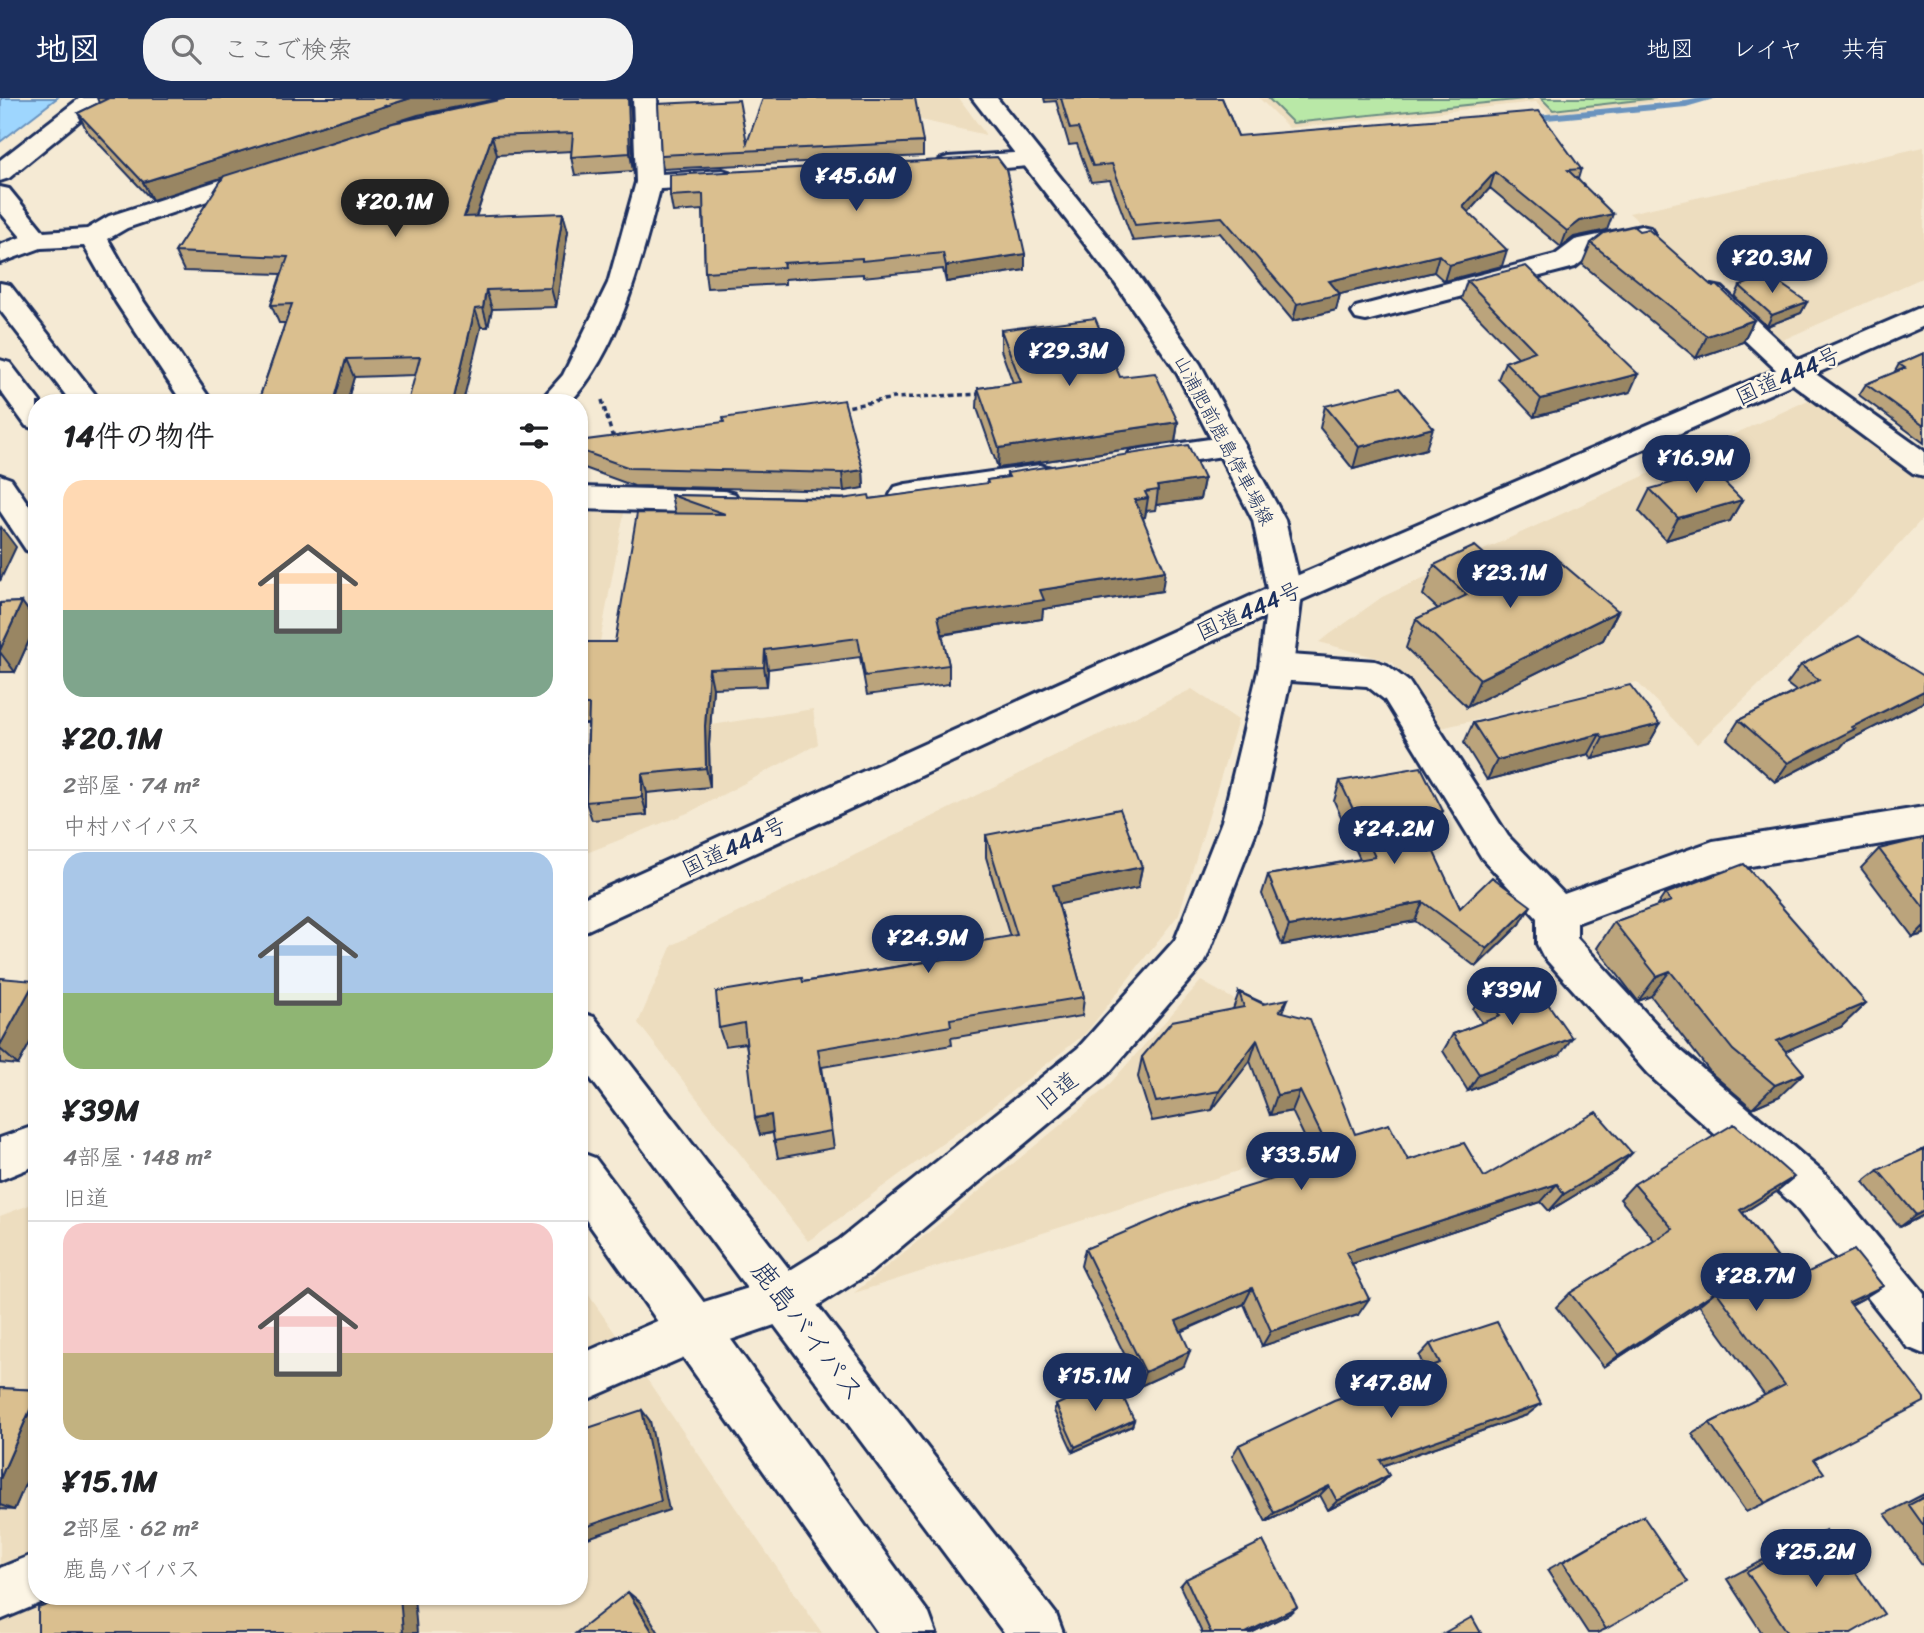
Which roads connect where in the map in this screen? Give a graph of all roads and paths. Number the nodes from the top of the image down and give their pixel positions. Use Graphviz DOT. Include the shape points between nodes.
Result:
graph roads {
  1 [pos="95,98"];
  2 [pos="645,98"];
  3 [pos="984,98"];
  4 [pos="1031,160"];
  5 [pos="921,166"];
  6 [pos="282,168"];
  7 [pos="0,173"];
  8 [pos="744,177"];
  9 [pos="649,182"];
  10 [pos="0,195"];
  11 [pos="93,237"];
  12 [pos="37,240"];
  13 [pos="1667,251"];
  14 [pos="0,254"];
  15 [pos="1697,279"];
  16 [pos="0,291"];
  17 [pos="1366,313"];
  18 [pos="1924,315"];
  19 [pos="0,369"];
  20 [pos="1796,373"];
  21 [pos="576,379"];
  22 [pos="990,393"];
  23 [pos="80,394"];
  24 [pos="192,394"];
  25 [pos="562,394"];
  26 [pos="28,407"];
  27 [pos="829,410"];
  28 [pos="635,439"];
  29 [pos="1230,446"];
  30 [pos="1106,465"];
  31 [pos="1924,466"];
  32 [pos="1065,471"];
  33 [pos="0,486"];
  34 [pos="588,498"];
  35 [pos="872,501"];
  36 [pos="747,502"];
  37 [pos="28,528"];
  38 [pos="1285,594"];
  39 [pos="1276,667"];
  40 [pos="1924,822"];
  41 [pos="1557,912"];
  42 [pos="588,914"];
  43 [pos="588,1042"];
  44 [pos="28,1148"];
  45 [pos="0,1159"];
  46 [pos="588,1185"];
  47 [pos="785,1300"];
  48 [pos="694,1329"];
  49 [pos="1924,1330"];
  50 [pos="588,1376"];
  51 [pos="28,1583"];
  52 [pos="0,1594"];
  53 [pos="910,1633"];
  54 [pos="1037,1633"];
  1 -- 7 [label="main road"];
  2 -- 9 [label="main road"];
  3 -- 4 [label="main road, 山浦肥前鹿島停車場線"];
  4 -- 5 [label="main road"];
  4 -- 29 [label="main road, 山浦肥前鹿島停車場線" via="1125,277 1190,370"];
  6 -- 11 [label="main road" via="118,222"];
  8 -- 9 [label="main road"];
  9 -- 21 [label="main road" via="622,283"];
  10 -- 12 [label="main road"];
  11 -- 12 [label="main road"];
  11 -- 24 [label="main road"];
  12 -- 14 [label="main road"];
  13 -- 17 [label="main road" via="1647,232 1585,246 1565,261"];
  15 -- 20 [label="main road"];
  16 -- 23 [label="main road"];
  18 -- 20 [label="main road, 国道444号"];
  19 -- 26 [label="main road"];
  20 -- 31 [label="main road"];
  20 -- 38 [label="main road, 国道444号"];
  21 -- 25 [label="main road"];
  21 -- 28 [label="path" via="599,390 612,435"];
  22 -- 27 [label="path" via="894,398"];
  29 -- 30 [label="main road"];
  29 -- 38 [label="main road, 山浦肥前鹿島停車場線" via="1269,520"];
  32 -- 35 [label="main road"];
  33 -- 37 [label="main road"];
  34 -- 36 [label="main road"];
  38 -- 39 [label="main road, 旧道"];
  38 -- 42 [label="main road, 国道444号"];
  39 -- 41 [label="main road" via="1376,674 1397,691 1495,847"];
  39 -- 47 [label="main road, 旧道" via="1241,821 1191,950 1093,1061 855,1256"];
  40 -- 41 [label="main road" via="1713,857"];
  41 -- 49 [label="main road" via="1557,944 1663,1061 1811,1191"];
  43 -- 47 [label="main road, 鹿島バイパス"];
  44 -- 45 [label="main road"];
  46 -- 48 [label="main road"];
  47 -- 48 [label="main road, 旧道"];
  47 -- 54 [label="main road, 鹿島バイパス"];
  48 -- 50 [label="main road, 旧道"];
  48 -- 53 [label="main road"];
  51 -- 52 [label="main road"];
}
